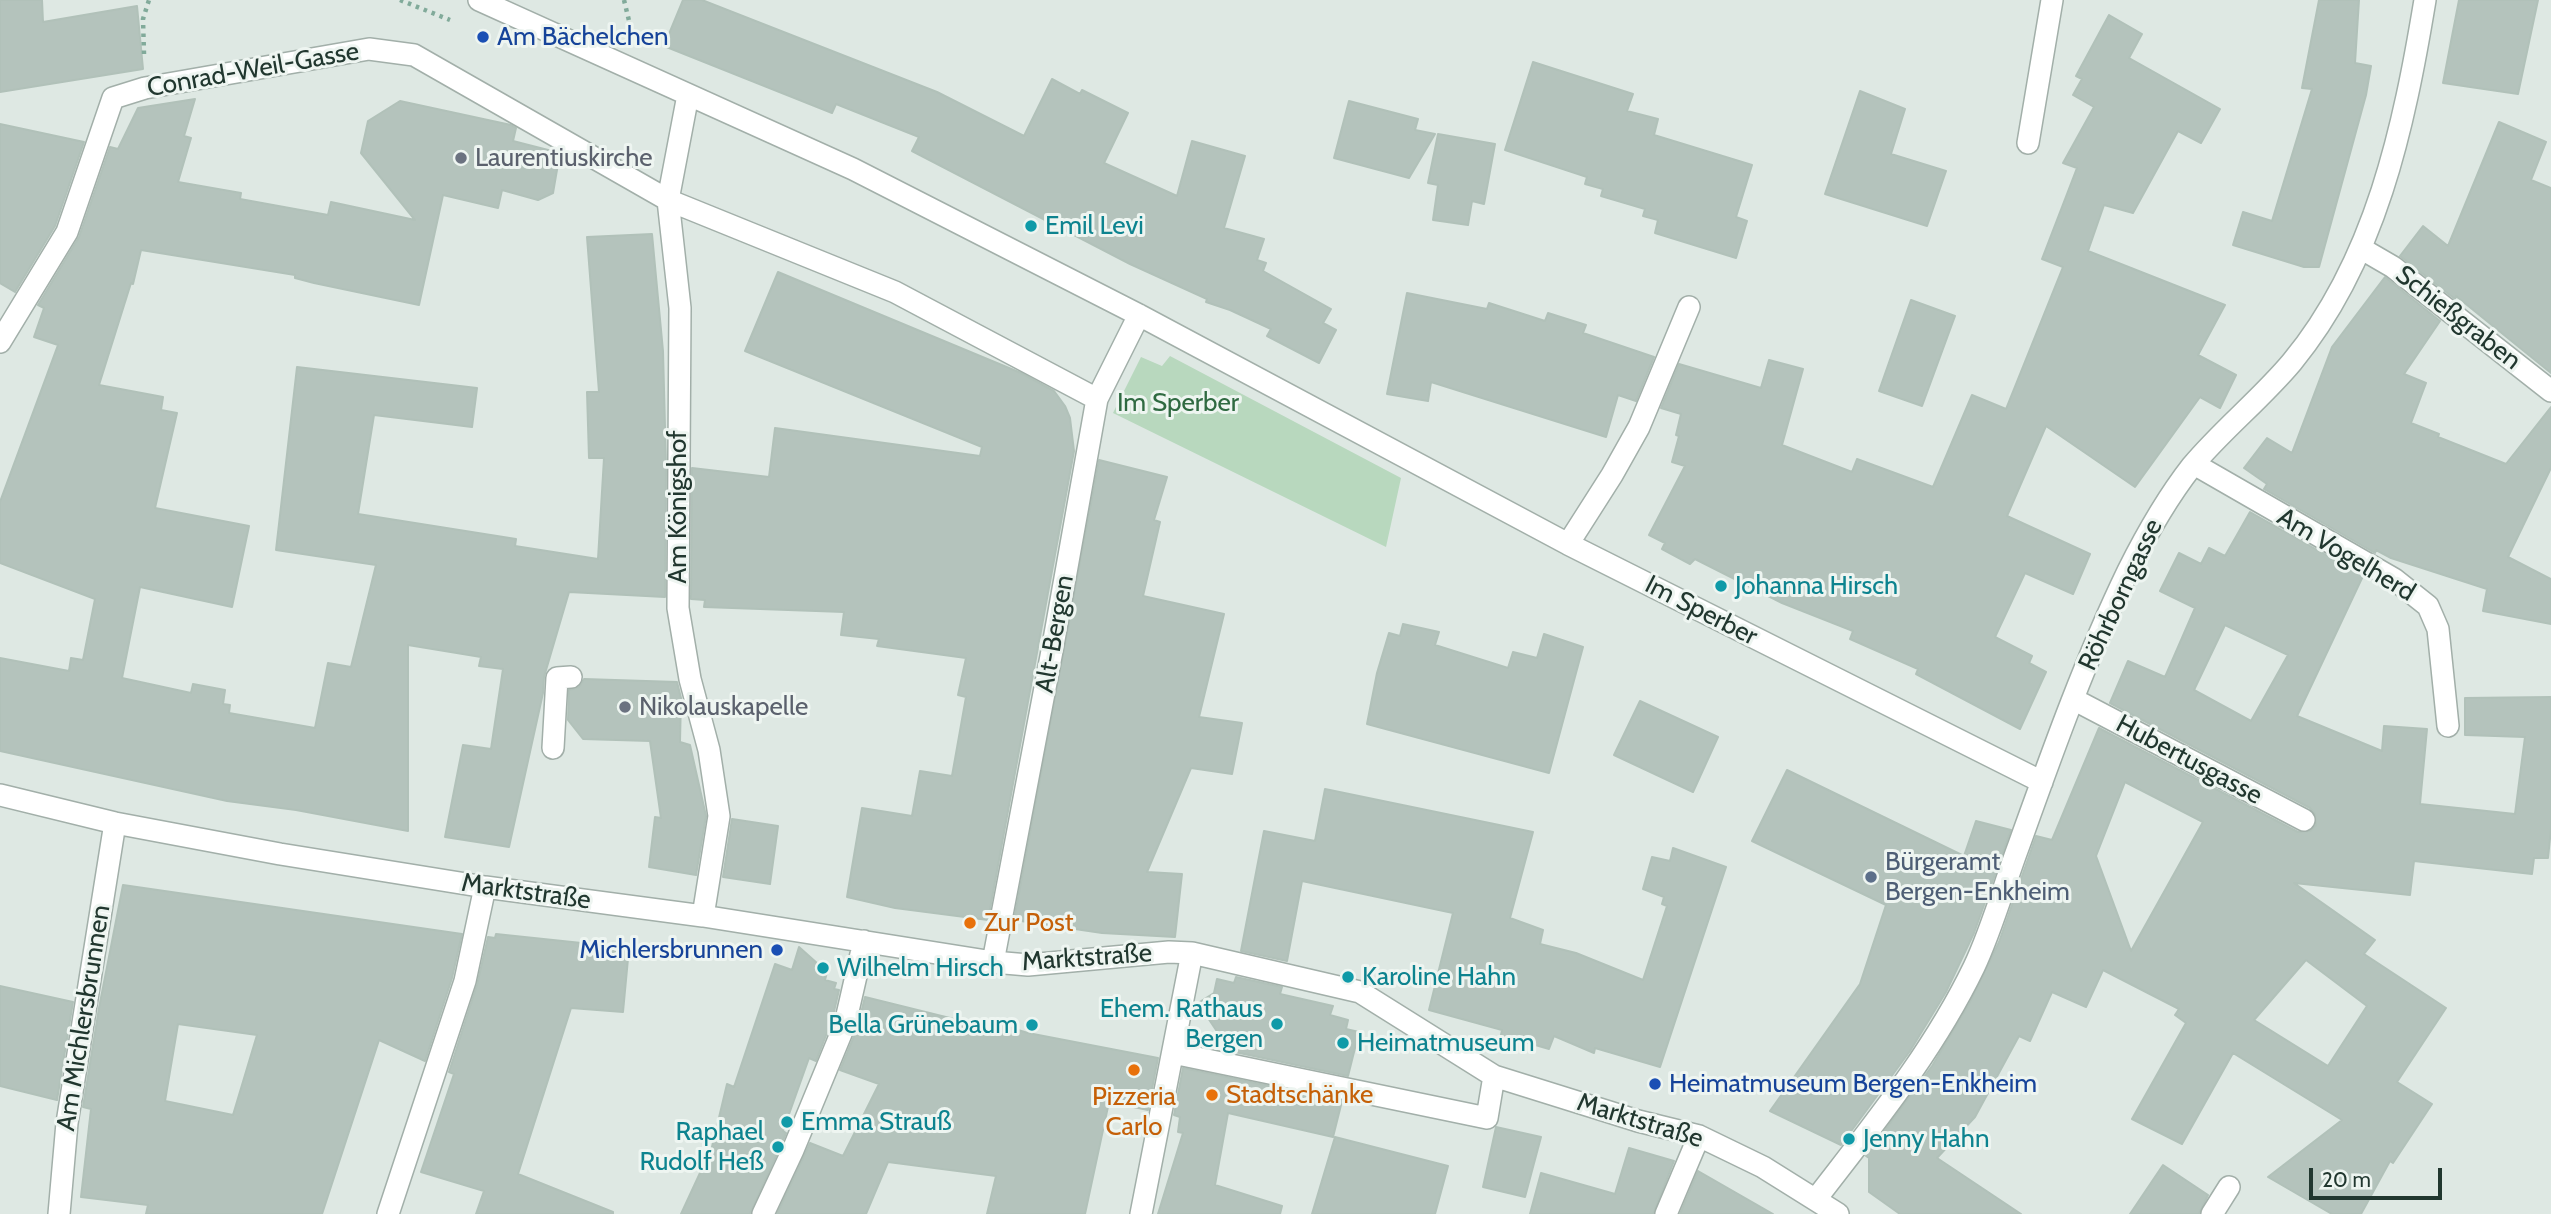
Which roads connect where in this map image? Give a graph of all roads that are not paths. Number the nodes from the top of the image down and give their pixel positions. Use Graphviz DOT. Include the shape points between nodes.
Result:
graph roads {
  1 [pos="479,0"];
  2 [pos="2052,0"];
  3 [pos="2425,0"];
  4 [pos="688,95"];
  5 [pos="2028,143"];
  6 [pos="667,200"];
  7 [pos="2362,249"];
  8 [pos="1689,307"];
  9 [pos="1139,315"];
  10 [pos="0,342"];
  11 [pos="2551,391"];
  12 [pos="1097,398"];
  13 [pos="2194,464"];
  14 [pos="1568,544"];
  15 [pos="571,677"];
  16 [pos="2073,699"];
  17 [pos="2448,726"];
  18 [pos="553,748"];
  19 [pos="2042,782"];
  20 [pos="0,795"];
  21 [pos="2304,820"];
  22 [pos="115,823"];
  23 [pos="485,887"];
  24 [pos="703,916"];
  25 [pos="864,941"];
  26 [pos="1192,953"];
  27 [pos="993,962"];
  28 [pos="1173,1053"];
  29 [pos="1494,1076"];
  30 [pos="1699,1136"];
  31 [pos="2229,1187"];
  32 [pos="1816,1199"];
  33 [pos="59,1214"];
  34 [pos="388,1214"];
  35 [pos="763,1214"];
  36 [pos="1141,1214"];
  37 [pos="1665,1214"];
  38 [pos="1838,1214"];
  39 [pos="2212,1214"];
  1 -- 4 [label="street, Im Sperber"];
  2 -- 5 [label="street"];
  3 -- 7 [label="street, Röhrborngasse" via="2412,78"];
  4 -- 6 [label="street, Am Königshof"];
  4 -- 9 [label="street, Im Sperber" via="853,169"];
  6 -- 10 [label="street, Conrad-Weil-Gasse" via="415,55 369,49 145,88 113,98 67,232"];
  6 -- 12 [label="street" via="895,292"];
  6 -- 24 [label="street, Am Königshof" via="680,308 678,608 719,816"];
  7 -- 11 [label="street, Schießgraben" via="2393,267"];
  7 -- 13 [label="street, Röhrborngasse" via="2328,313 2291,363"];
  8 -- 14 [label="street" via="1639,427"];
  9 -- 12 [label="street, Alt-Bergen"];
  9 -- 14 [label="street, Im Sperber"];
  12 -- 27 [label="street, Alt-Bergen"];
  13 -- 16 [label="street, Röhrborngasse" via="2166,502 2128,571"];
  13 -- 17 [label="street, Am Vogelherd" via="2394,579 2428,606 2438,629"];
  14 -- 19 [label="street, Im Sperber"];
  15 -- 18 [label="street" via="557,678"];
  16 -- 19 [label="street, Röhrborngasse"];
  16 -- 21 [label="street, Hubertusgasse"];
  19 -- 32 [label="street, Röhrborngasse" via="1975,966 1928,1051"];
  20 -- 22 [label="street, Marktstraße"];
  22 -- 23 [label="street, Marktstraße"];
  22 -- 33 [label="street, Am Michlersbrunnen" via="67,1123"];
  23 -- 24 [label="street, Marktstraße"];
  23 -- 34 [label="street" via="465,981"];
  24 -- 25 [label="street, Marktstraße"];
  25 -- 27 [label="street, Marktstraße"];
  25 -- 35 [label="street" via="845,1024"];
  26 -- 27 [label="street, Marktstraße" via="1028,965"];
  26 -- 28 [label="street"];
  26 -- 29 [label="street, Marktstraße" via="1360,992"];
  28 -- 29 [label="street" via="1487,1118"];
  28 -- 36 [label="street"];
  29 -- 30 [label="street, Marktstraße"];
  30 -- 32 [label="street, Marktstraße"];
  30 -- 37 [label="street"];
  31 -- 39 [label="street"];
  32 -- 38 [label="street, Marktstraße"];
}
